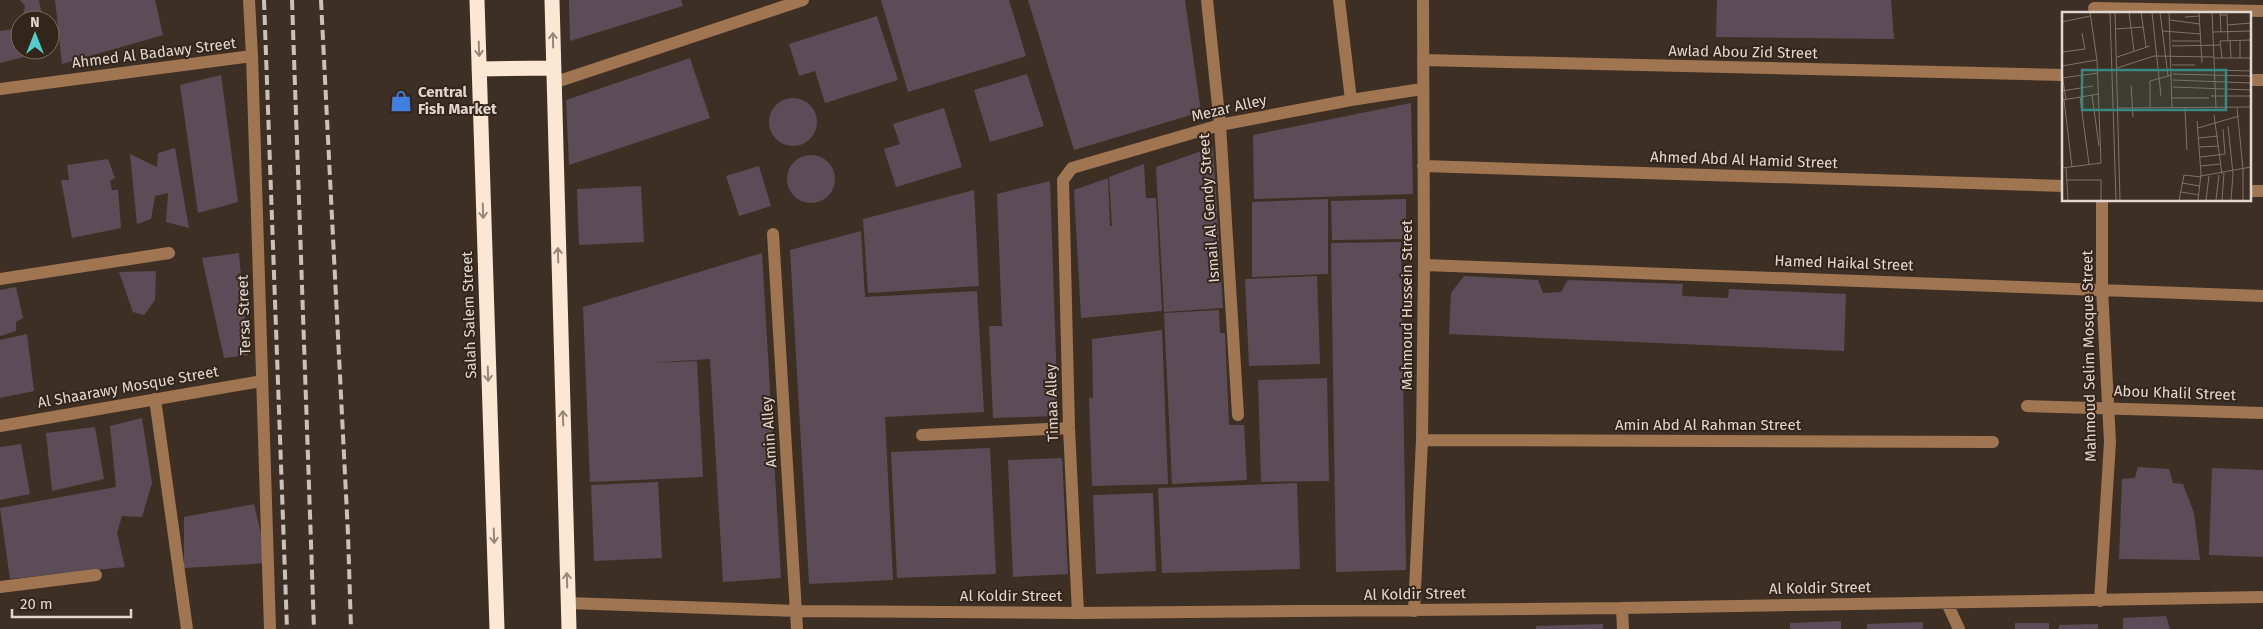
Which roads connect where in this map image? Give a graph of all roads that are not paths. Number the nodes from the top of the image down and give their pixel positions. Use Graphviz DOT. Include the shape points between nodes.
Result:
graph roads {
  1 [pos="249,0"];
  2 [pos="477,0"];
  3 [pos="552,0"];
  4 [pos="803,0"];
  5 [pos="1207,0"];
  6 [pos="1339,0"];
  7 [pos="1422,0"];
  8 [pos="2093,7"];
  9 [pos="2263,11"];
  10 [pos="252,56"];
  11 [pos="1423,60"];
  12 [pos="479,70"];
  13 [pos="553,75"];
  14 [pos="2062,76"];
  15 [pos="2250,80"];
  16 [pos="2263,80"];
  17 [pos="1422,88"];
  18 [pos="0,89"];
  19 [pos="1351,100"];
  20 [pos="1220,125"];
  21 [pos="1423,166"];
  22 [pos="2062,186"];
  23 [pos="2250,191"];
  24 [pos="1062,192"];
  25 [pos="2263,192"];
  26 [pos="2102,201"];
  27 [pos="773,234"];
  28 [pos="169,253"];
  29 [pos="1424,264"];
  30 [pos="0,279"];
  31 [pos="2102,290"];
  32 [pos="2263,296"];
  33 [pos="262,381"];
  34 [pos="155,399"];
  35 [pos="2027,406"];
  36 [pos="2108,407"];
  37 [pos="2263,413"];
  38 [pos="1238,415"];
  39 [pos="0,426"];
  40 [pos="1069,428"];
  41 [pos="922,435"];
  42 [pos="1422,440"];
  43 [pos="1993,442"];
  44 [pos="96,575"];
  45 [pos="0,587"];
  46 [pos="2263,597"];
  47 [pos="2100,601"];
  48 [pos="568,603"];
  49 [pos="1947,603"];
  50 [pos="1622,608"];
  51 [pos="1414,610"];
  52 [pos="796,611"];
  53 [pos="1078,613"];
  54 [pos="187,629"];
  55 [pos="270,629"];
  56 [pos="497,629"];
  57 [pos="569,629"];
  58 [pos="797,629"];
  59 [pos="1623,629"];
  60 [pos="1959,629"];
  1 -- 10 [label="street, Tersa Street"];
  2 -- 12 [label="highway, Salah Salem Street, one-way"];
  13 -- 3 [label="highway, one-way"];
  4 -- 13 [label="street"];
  5 -- 20 [label="street, Ismail Al Gendy Street"];
  6 -- 19 [label="street"];
  7 -- 11 [label="street, Mahmoud Hussein Street"];
  8 -- 9 [label="street"];
  10 -- 18 [label="street, Ahmed Al Badawy Street"];
  10 -- 33 [label="street, Tersa Street"];
  11 -- 14 [label="street, Awlad Abou Zid Street"];
  11 -- 17 [label="street, Mahmoud Hussein Street"];
  12 -- 13 [label="highway"];
  12 -- 56 [label="highway, Salah Salem Street, one-way"];
  48 -- 13 [label="highway, one-way"];
  15 -- 16 [label="street"];
  17 -- 19 [label="street, Mezar Alley"];
  17 -- 21 [label="street, Mahmoud Hussein Street"];
  19 -- 20 [label="street, Mezar Alley"];
  20 -- 24 [label="street, Mezar Alley" via="1072,168 1063,180"];
  20 -- 38 [label="street, Ismail Al Gendy Street"];
  21 -- 22 [label="street, Ahmed Abd Al Hamid Street"];
  21 -- 29 [label="street, Mahmoud Hussein Street"];
  23 -- 25 [label="street"];
  24 -- 40 [label="street, Timaa Alley"];
  26 -- 31 [label="street, Mahmoud Selim Mosque Street"];
  27 -- 52 [label="street, Amin Alley"];
  28 -- 30 [label="street"];
  29 -- 31 [label="street, Hamed Haikal Street"];
  29 -- 42 [label="street, Mahmoud Hussein Street"];
  31 -- 32 [label="street, Hamed Haikal Street"];
  31 -- 36 [label="street, Mahmoud Selim Mosque Street"];
  33 -- 34 [label="street, Al Shaarawy Mosque Street"];
  33 -- 55 [label="street, Tersa Street"];
  34 -- 39 [label="street, Al Shaarawy Mosque Street"];
  34 -- 54 [label="street"];
  35 -- 36 [label="street, Abou Khalil Street"];
  36 -- 37 [label="street, Abou Khalil Street"];
  36 -- 47 [label="street, Mahmoud Selim Mosque Street" via="2110,442"];
  40 -- 41 [label="street"];
  40 -- 53 [label="street, Timaa Alley"];
  42 -- 43 [label="street, Amin Abd Al Rahman Street"];
  42 -- 51 [label="street, Mahmoud Hussein Street"];
  44 -- 45 [label="street"];
  46 -- 47 [label="street, Al Koldir Street"];
  47 -- 49 [label="street, Al Koldir Street"];
  48 -- 52 [label="street, Al Koldir Street"];
  48 -- 57 [label="highway"];
  49 -- 50 [label="street, Al Koldir Street"];
  49 -- 60 [label="street"];
  50 -- 51 [label="street, Al Koldir Street"];
  50 -- 59 [label="street"];
  51 -- 53 [label="street, Al Koldir Street"];
  52 -- 53 [label="street, Al Koldir Street"];
  52 -- 58 [label="street, Amin Alley"];
}
